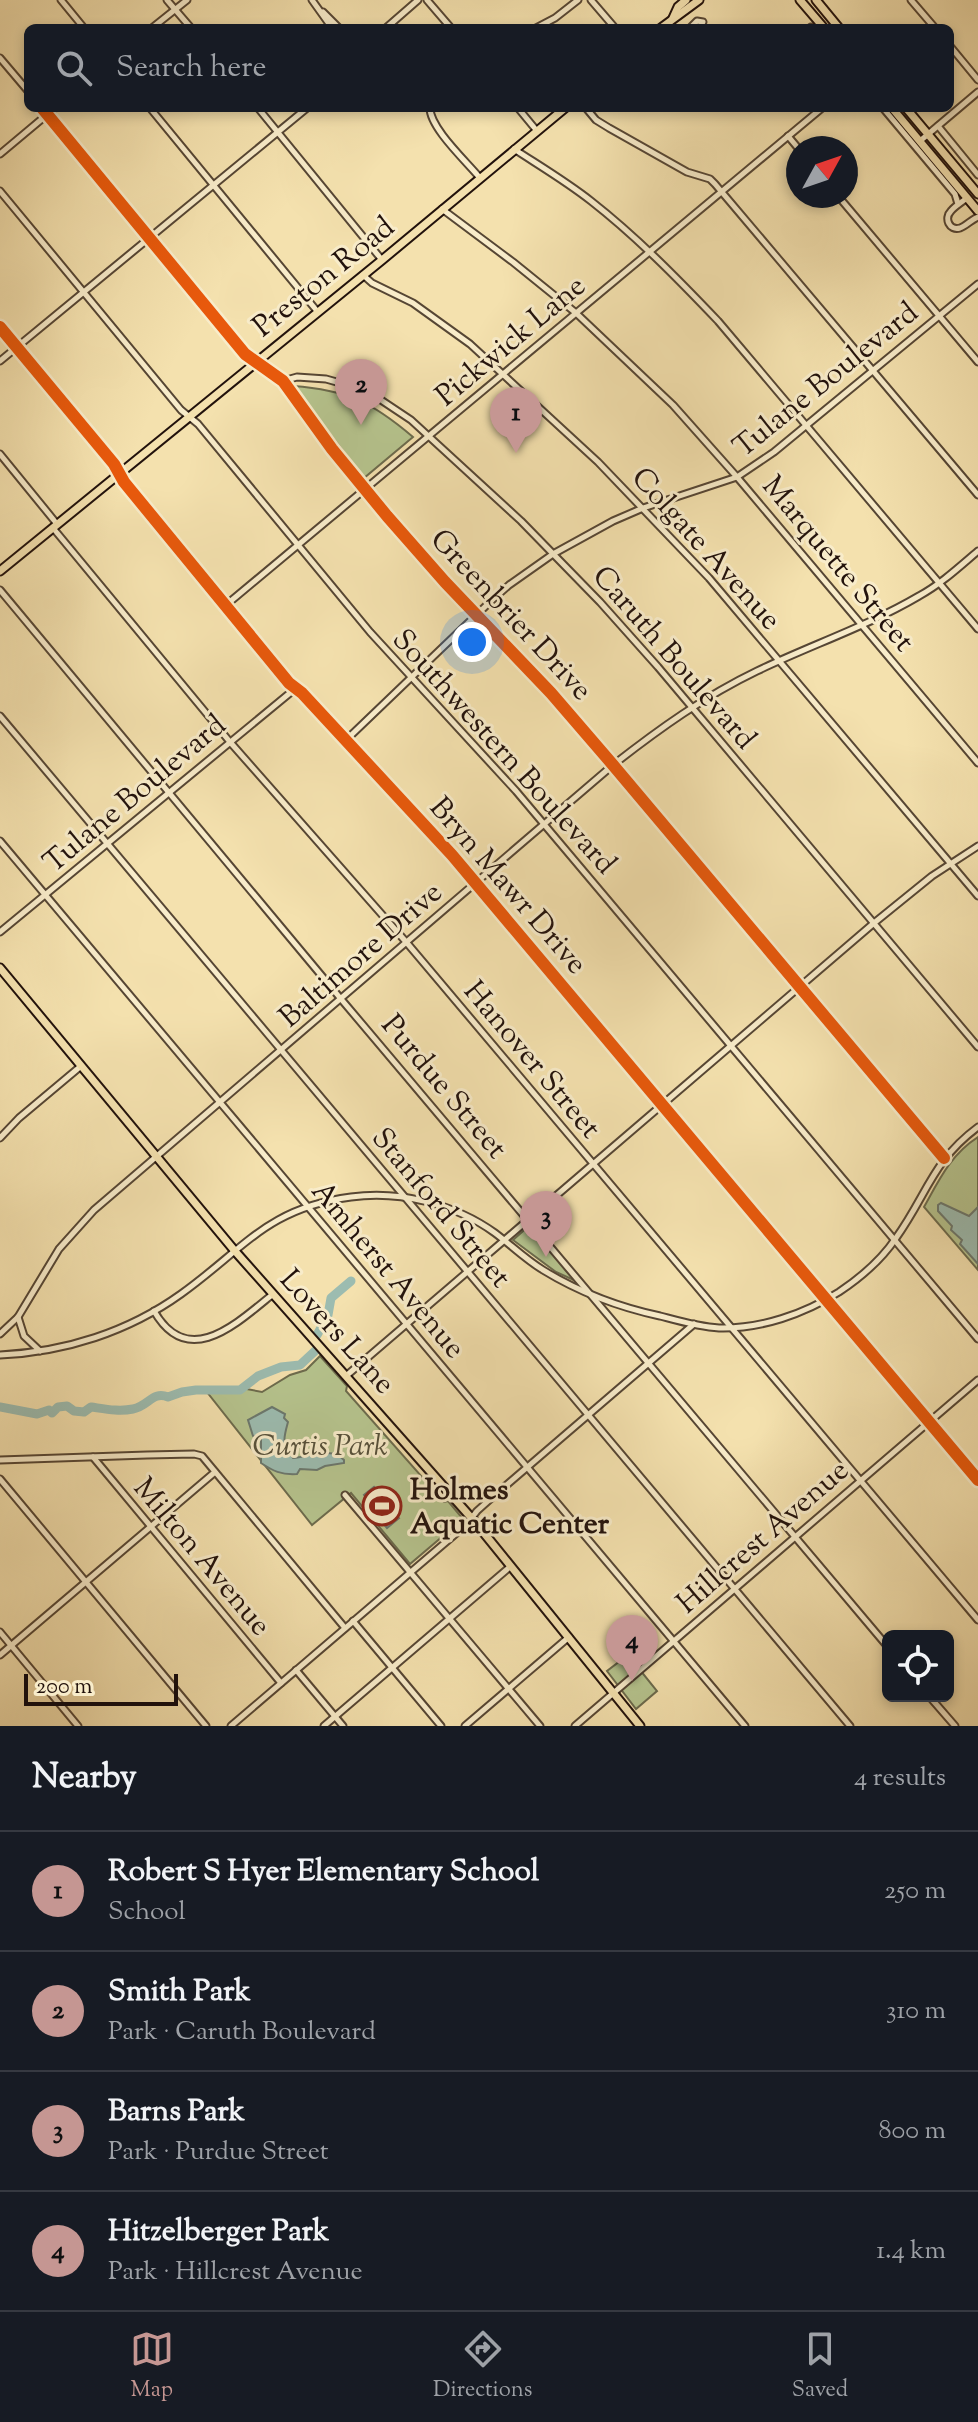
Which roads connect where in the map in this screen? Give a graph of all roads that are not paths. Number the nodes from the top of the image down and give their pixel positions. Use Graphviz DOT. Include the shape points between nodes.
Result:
graph roads {
  1 [pos="61,0"];
  2 [pos="167,0"];
  3 [pos="187,0"];
  4 [pos="312,0"];
  5 [pos="418,0"];
  6 [pos="427,0"];
  7 [pos="578,0"];
  8 [pos="591,0"];
  9 [pos="699,0"];
  10 [pos="800,0"];
  11 [pos="816,0"];
  12 [pos="911,0"];
  13 [pos="687,2"];
  14 [pos="175,9"];
  15 [pos="677,10"];
  16 [pos="322,12"];
  17 [pos="703,22"];
  18 [pos="81,24"];
  19 [pos="157,24"];
  20 [pos="188,24"];
  21 [pos="330,24"];
  22 [pos="336,24"];
  23 [pos="391,24"];
  24 [pos="448,24"];
  25 [pos="544,24"];
  26 [pos="612,24"];
  27 [pos="694,24"];
  28 [pos="821,24"];
  29 [pos="836,24"];
  30 [pos="932,24"];
  31 [pos="954,51"];
  32 [pos="0,58"];
  33 [pos="978,80"];
  34 [pos="24,86"];
  35 [pos="978,92"];
  36 [pos="50,112"];
  37 [pos="153,112"];
  38 [pos="261,112"];
  39 [pos="302,112"];
  40 [pos="429,112"];
  41 [pos="521,112"];
  42 [pos="560,112"];
  43 [pos="589,112"];
  44 [pos="817,112"];
  45 [pos="886,112"];
  46 [pos="895,112"];
  47 [pos="909,112"];
  48 [pos="47,114"];
  49 [pos="938,126"];
  50 [pos="537,131"];
  51 [pos="278,132"];
  52 [pos="928,134"];
  53 [pos="788,136"];
  54 [pos="786,138"];
  55 [pos="920,141"];
  56 [pos="514,149"];
  57 [pos="0,154"];
  58 [pos="978,175"];
  59 [pos="480,178"];
  60 [pos="213,185"];
  61 [pos="0,191"];
  62 [pos="722,192"];
  63 [pos="978,194"];
  64 [pos="967,198"];
  65 [pos="978,201"];
  66 [pos="958,204"];
  67 [pos="848,208"];
  68 [pos="442,209"];
  69 [pos="978,214"];
  70 [pos="149,238"];
  71 [pos="650,253"];
  72 [pos="382,260"];
  73 [pos="362,274"];
  74 [pos="978,284"];
  75 [pos="83,292"];
  76 [pos="317,311"];
  77 [pos="576,313"];
  78 [pos="939,316"];
  79 [pos="0,327"];
  80 [pos="17,347"];
  81 [pos="0,361"];
  82 [pos="256,361"];
  83 [pos="978,362"];
  84 [pos="873,370"];
  85 [pos="504,374"];
  86 [pos="283,381"];
  87 [pos="189,417"];
  88 [pos="806,425"];
  89 [pos="429,436"];
  90 [pos="0,454"];
  91 [pos="119,473"];
  92 [pos="737,477"];
  93 [pos="364,490"];
  94 [pos="978,495"];
  95 [pos="643,508"];
  96 [pos="55,526"];
  97 [pos="298,544"];
  98 [pos="978,551"];
  99 [pos="553,554"];
  100 [pos="0,571"];
  101 [pos="939,583"];
  102 [pos="0,590"];
  103 [pos="226,605"];
  104 [pos="476,615"];
  105 [pos="862,626"];
  106 [pos="978,629"];
  107 [pos="779,661"];
  108 [pos="410,678"];
  109 [pos="296,688"];
  110 [pos="692,707"];
  111 [pos="0,716"];
  112 [pos="345,741"];
  113 [pos="230,742"];
  114 [pos="978,763"];
  115 [pos="613,765"];
  116 [pos="168,792"];
  117 [pos="545,825"];
  118 [pos="0,841"];
  119 [pos="107,844"];
  120 [pos="978,846"];
  121 [pos="951,864"];
  122 [pos="475,883"];
  123 [pos="45,895"];
  124 [pos="978,896"];
  125 [pos="874,923"];
  126 [pos="0,932"];
  127 [pos="407,943"];
  128 [pos="0,968"];
  129 [pos="800,986"];
  130 [pos="341,999"];
  131 [pos="731,1046"];
  132 [pos="978,1047"];
  133 [pos="281,1051"];
  134 [pos="81,1066"];
  135 [pos="220,1103"];
  136 [pos="662,1104"];
  137 [pos="978,1127"];
  138 [pos="0,1138"];
  139 [pos="157,1157"];
  140 [pos="944,1158"];
  141 [pos="592,1164"];
  142 [pos="405,1197"];
  143 [pos="308,1207"];
  144 [pos="529,1219"];
  145 [pos="895,1240"];
  146 [pos="503,1241"];
  147 [pos="234,1250"];
  148 [pos="467,1272"];
  149 [pos="273,1294"];
  150 [pos="592,1296"];
  151 [pos="826,1300"];
  152 [pos="154,1311"];
  153 [pos="18,1317"];
  154 [pos="407,1324"];
  155 [pos="694,1324"];
  156 [pos="731,1328"];
  157 [pos="0,1334"];
  158 [pos="978,1339"];
  159 [pos="41,1351"];
  160 [pos="0,1355"];
  161 [pos="649,1363"];
  162 [pos="346,1376"];
  163 [pos="978,1380"];
  164 [pos="588,1415"];
  165 [pos="929,1422"];
  166 [pos="93,1457"];
  167 [pos="0,1460"];
  168 [pos="527,1467"];
  169 [pos="215,1472"];
  170 [pos="0,1479"];
  171 [pos="861,1480"];
  172 [pos="978,1480"];
  173 [pos="345,1495"];
  174 [pos="471,1517"];
  175 [pos="151,1527"];
  176 [pos="796,1536"];
  177 [pos="511,1566"];
  178 [pos="410,1572"];
  179 [pos="87,1583"];
  180 [pos="735,1589"];
  181 [pos="450,1619"];
  182 [pos="978,1620"];
  183 [pos="353,1621"];
  184 [pos="345,1628"];
  185 [pos="0,1632"];
  186 [pos="569,1637"];
  187 [pos="882,1640"];
  188 [pos="674,1641"];
  189 [pos="11,1646"];
  190 [pos="0,1655"];
  191 [pos="392,1668"];
  192 [pos="296,1670"];
  193 [pos="281,1683"];
  194 [pos="509,1689"];
  195 [pos="613,1693"];
  196 [pos="934,1702"];
  197 [pos="335,1716"];
  198 [pos="238,1719"];
  199 [pos="468,1724"];
  200 [pos="78,1726"];
  201 [pos="206,1726"];
  202 [pos="231,1726"];
  203 [pos="244,1726"];
  204 [pos="324,1726"];
  205 [pos="343,1726"];
  206 [pos="441,1726"];
  207 [pos="540,1726"];
  208 [pos="575,1726"];
  209 [pos="640,1726"];
  210 [pos="745,1726"];
  211 [pos="850,1726"];
  212 [pos="955,1726"];
  1 -- 18 [label="street"];
  2 -- 14 [label="street"];
  3 -- 14 [label="street"];
  4 -- 16 [label="street"];
  5 -- 23 [label="street"];
  6 -- 24 [label="street"];
  7 -- 25 [label="street"];
  8 -- 26 [label="street"];
  9 -- 13 [label="main road"];
  10 -- 28 [label="main road"];
  11 -- 29 [label="main road"];
  12 -- 30 [label="street"];
  13 -- 15 [label="main road"];
  14 -- 19 [label="street"];
  14 -- 20 [label="street"];
  16 -- 21 [label="street"];
  16 -- 22 [label="street"];
  17 -- 27 [label="street"];
  31 -- 33 [label="street"];
  32 -- 34 [label="street"];
  35 -- 49 [label="street"];
  36 -- 48 [label="street"];
  37 -- 60 [label="street"];
  38 -- 51 [label="street"];
  39 -- 51 [label="street"];
  40 -- 59 [label="street"];
  41 -- 50 [label="street"];
  42 -- 50 [label="main road, Preston Road"];
  43 -- 62 [label="street" via="687,172 710,179"];
  44 -- 53 [label="street, Pickwick Lane"];
  45 -- 66 [label="street"];
  46 -- 55 [label="main road"];
  47 -- 52 [label="main road"];
  48 -- 57 [label="street"];
  48 -- 70 [label="street, Greenbrier Drive"];
  49 -- 52 [label="street"];
  49 -- 58 [label="street"];
  50 -- 56 [label="main road, Preston Road"];
  51 -- 60 [label="street"];
  51 -- 72 [label="street"];
  52 -- 55 [label="street"];
  52 -- 63 [label="main road"];
  54 -- 62 [label="street, Pickwick Lane"];
  55 -- 64 [label="main road"];
  56 -- 59 [label="main road, Preston Road"];
  56 -- 71 [label="street" via="589,199"];
  59 -- 68 [label="main road, Preston Road"];
  60 -- 70 [label="street"];
  60 -- 76 [label="street"];
  61 -- 75 [label="street, Southwestern Boulevard"];
  62 -- 71 [label="street, Pickwick Lane"];
  62 -- 84 [label="street"];
  64 -- 65 [label="main road"];
  64 -- 66 [label="street"];
  64 -- 69 [label="main road"];
  66 -- 69 [label="street" via="948,214 951,226 960,228"];
  67 -- 78 [label="street"];
  68 -- 72 [label="main road, Preston Road"];
  68 -- 77 [label="street, Marquette Street"];
  70 -- 75 [label="street"];
  70 -- 82 [label="street, Greenbrier Drive"];
  71 -- 77 [label="street, Pickwick Lane"];
  71 -- 88 [label="street" via="718,321"];
  72 -- 73 [label="main road, Preston Road"];
  73 -- 76 [label="main road, Preston Road"];
  73 -- 85 [label="street, Colgate Avenue" via="440,321"];
  74 -- 78 [label="street, Tulane Boulevard"];
  75 -- 80 [label="street"];
  75 -- 87 [label="street, Southwestern Boulevard"];
  76 -- 82 [label="main road, Preston Road"];
  77 -- 85 [label="street, Pickwick Lane"];
  77 -- 92 [label="street, Marquette Street" via="648,379"];
  78 -- 83 [label="street"];
  78 -- 84 [label="street, Tulane Boulevard"];
  79 -- 80 [label="street, Bryn Mawr Drive"];
  80 -- 81 [label="street"];
  80 -- 91 [label="street, Bryn Mawr Drive"];
  82 -- 86 [label="street, Greenbrier Drive"];
  82 -- 87 [label="main road, Preston Road"];
  84 -- 88 [label="street, Tulane Boulevard"];
  84 -- 94 [label="street"];
  85 -- 89 [label="street, Pickwick Lane"];
  85 -- 95 [label="street, Colgate Avenue"];
  86 -- 89 [label="street, Caruth Boulevard" via="310,377 358,388 394,407"];
  86 -- 93 [label="street, Greenbrier Drive"];
  87 -- 91 [label="main road, Preston Road"];
  87 -- 97 [label="street, Southwestern Boulevard"];
  88 -- 92 [label="street, Tulane Boulevard"];
  88 -- 101 [label="street"];
  89 -- 93 [label="street, Pickwick Lane"];
  89 -- 99 [label="street, Caruth Boulevard"];
  90 -- 96 [label="street, Hanover Street"];
  91 -- 96 [label="main road, Preston Road"];
  91 -- 103 [label="street, Bryn Mawr Drive"];
  92 -- 95 [label="street, Tulane Boulevard"];
  92 -- 105 [label="street, Marquette Street"];
  93 -- 97 [label="street, Pickwick Lane"];
  93 -- 104 [label="street, Greenbrier Drive"];
  95 -- 99 [label="street, Tulane Boulevard"];
  95 -- 107 [label="street, Colgate Avenue"];
  96 -- 100 [label="main road, Preston Road"];
  96 -- 113 [label="street, Hanover Street"];
  97 -- 103 [label="street, Pickwick Lane"];
  97 -- 108 [label="street, Southwestern Boulevard"];
  98 -- 101 [label="street, Baltimore Drive"];
  99 -- 104 [label="street, Tulane Boulevard"];
  99 -- 110 [label="street, Caruth Boulevard"];
  101 -- 105 [label="street, Baltimore Drive"];
  101 -- 106 [label="street"];
  102 -- 116 [label="street, Purdue Street"];
  103 -- 109 [label="street, Bryn Mawr Drive"];
  104 -- 108 [label="street, Tulane Boulevard"];
  104 -- 115 [label="street, Greenbrier Drive"];
  105 -- 107 [label="street, Baltimore Drive"];
  105 -- 114 [label="street, Marquette Street"];
  107 -- 110 [label="street, Baltimore Drive"];
  107 -- 121 [label="street, Colgate Avenue"];
  108 -- 112 [label="street, Tulane Boulevard"];
  108 -- 117 [label="street, Southwestern Boulevard"];
  109 -- 112 [label="street, Bryn Mawr Drive"];
  109 -- 113 [label="street, Tulane Boulevard"];
  110 -- 115 [label="street, Baltimore Drive"];
  110 -- 125 [label="street, Caruth Boulevard"];
  111 -- 119 [label="street, Stanford Street"];
  112 -- 122 [label="street, Bryn Mawr Drive"];
  113 -- 116 [label="street, Tulane Boulevard"];
  113 -- 127 [label="street, Hanover Street"];
  115 -- 117 [label="street, Baltimore Drive"];
  115 -- 129 [label="street, Greenbrier Drive"];
  116 -- 119 [label="street, Tulane Boulevard"];
  116 -- 130 [label="street, Purdue Street"];
  117 -- 122 [label="street, Baltimore Drive"];
  117 -- 131 [label="street, Southwestern Boulevard"];
  118 -- 123 [label="street, Amherst Avenue"];
  119 -- 123 [label="street, Tulane Boulevard"];
  119 -- 133 [label="street, Stanford Street"];
  120 -- 121 [label="street"];
  121 -- 124 [label="street, Colgate Avenue"];
  121 -- 125 [label="street"];
  122 -- 127 [label="street, Baltimore Drive"];
  122 -- 136 [label="street, Bryn Mawr Drive"];
  123 -- 126 [label="street, Tulane Boulevard"];
  123 -- 135 [label="street, Amherst Avenue"];
  125 -- 129 [label="street"];
  125 -- 132 [label="street, Caruth Boulevard"];
  127 -- 130 [label="street, Baltimore Drive"];
  127 -- 141 [label="street, Hanover Street"];
  128 -- 134 [label="main road, Lovers Lane"];
  129 -- 131 [label="street"];
  129 -- 140 [label="street, Greenbrier Drive"];
  130 -- 133 [label="street, Baltimore Drive"];
  130 -- 144 [label="street, Purdue Street"];
  131 -- 136 [label="street"];
  131 -- 145 [label="street, Southwestern Boulevard"];
  133 -- 135 [label="street, Baltimore Drive"];
  133 -- 142 [label="street, Stanford Street"];
  134 -- 138 [label="street"];
  134 -- 139 [label="main road, Lovers Lane"];
  135 -- 139 [label="street, Baltimore Drive"];
  135 -- 143 [label="street, Amherst Avenue"];
  136 -- 141 [label="street"];
  136 -- 151 [label="street, Bryn Mawr Drive"];
  137 -- 140 [label="street"];
  139 -- 147 [label="main road, Lovers Lane"];
  139 -- 153 [label="street, Baltimore Drive" via="69,1235"];
  140 -- 145 [label="street"];
  141 -- 144 [label="street"];
  141 -- 156 [label="street, Hanover Street"];
  142 -- 143 [label="street" via="351,1197"];
  142 -- 146 [label="street" via="471,1219"];
  142 -- 148 [label="street, Stanford Street"];
  143 -- 147 [label="street" via="269,1224"];
  143 -- 154 [label="street, Amherst Avenue"];
  144 -- 146 [label="street"];
  144 -- 150 [label="street, Purdue Street"];
  145 -- 151 [label="street" via="864,1273"];
  145 -- 158 [label="street, Southwestern Boulevard"];
  146 -- 148 [label="street"];
  146 -- 150 [label="street"];
  147 -- 149 [label="main road, Lovers Lane"];
  147 -- 152 [label="street"];
  148 -- 154 [label="street"];
  148 -- 164 [label="street, Stanford Street"];
  149 -- 152 [label="street" via="233,1324 198,1341 172,1334"];
  149 -- 162 [label="main road, Lovers Lane"];
  150 -- 155 [label="street"];
  150 -- 161 [label="street, Purdue Street"];
  151 -- 156 [label="street" via="783,1318"];
  151 -- 165 [label="street, Bryn Mawr Drive"];
  152 -- 159 [label="street" via="95,1338"];
  153 -- 157 [label="street, Baltimore Drive"];
  153 -- 159 [label="street" via="24,1336"];
  154 -- 162 [label="street"];
  154 -- 168 [label="street, Amherst Avenue"];
  155 -- 156 [label="street"];
  155 -- 161 [label="street"];
  156 -- 171 [label="street, Hanover Street"];
  159 -- 160 [label="street"];
  161 -- 164 [label="street"];
  161 -- 176 [label="street, Purdue Street"];
  162 -- 174 [label="main road, Lovers Lane"];
  163 -- 165 [label="street, Hillcrest Avenue"];
  164 -- 168 [label="street"];
  164 -- 180 [label="street, Stanford Street"];
  165 -- 171 [label="street, Hillcrest Avenue"];
  165 -- 172 [label="street, Bryn Mawr Drive"];
  166 -- 167 [label="street"];
  166 -- 169 [label="street" via="199,1455"];
  166 -- 175 [label="street, Milton Avenue"];
  168 -- 174 [label="street"];
  168 -- 188 [label="street, Amherst Avenue"];
  169 -- 175 [label="street"];
  169 -- 184 [label="street"];
  170 -- 179 [label="street"];
  171 -- 176 [label="street, Hillcrest Avenue"];
  171 -- 182 [label="street, Hanover Street"];
  173 -- 178 [label="street"];
  174 -- 177 [label="main road, Lovers Lane"];
  174 -- 178 [label="street"];
  175 -- 179 [label="street"];
  175 -- 193 [label="street, Milton Avenue"];
  176 -- 180 [label="street, Hillcrest Avenue"];
  176 -- 187 [label="street, Purdue Street"];
  177 -- 181 [label="street"];
  177 -- 186 [label="main road, Lovers Lane"];
  178 -- 181 [label="street"];
  178 -- 183 [label="street"];
  179 -- 189 [label="street"];
  179 -- 201 [label="street"];
  180 -- 188 [label="street, Hillcrest Avenue"];
  180 -- 211 [label="street, Stanford Street"];
  181 -- 191 [label="street"];
  181 -- 194 [label="street"];
  183 -- 184 [label="street"];
  183 -- 191 [label="street"];
  184 -- 192 [label="street"];
  185 -- 189 [label="street"];
  186 -- 194 [label="street"];
  186 -- 195 [label="main road, Lovers Lane"];
  188 -- 195 [label="street, Hillcrest Avenue"];
  188 -- 210 [label="street, Amherst Avenue"];
  189 -- 190 [label="street"];
  189 -- 200 [label="street"];
  191 -- 197 [label="street"];
  191 -- 206 [label="street"];
  192 -- 193 [label="street"];
  192 -- 197 [label="street"];
  193 -- 198 [label="street"];
  194 -- 199 [label="street"];
  194 -- 207 [label="street"];
  195 -- 208 [label="street, Hillcrest Avenue"];
  195 -- 209 [label="main road, Lovers Lane"];
  196 -- 212 [label="street"];
  197 -- 204 [label="street"];
  197 -- 205 [label="street"];
  198 -- 202 [label="street"];
  198 -- 203 [label="street"];
}
